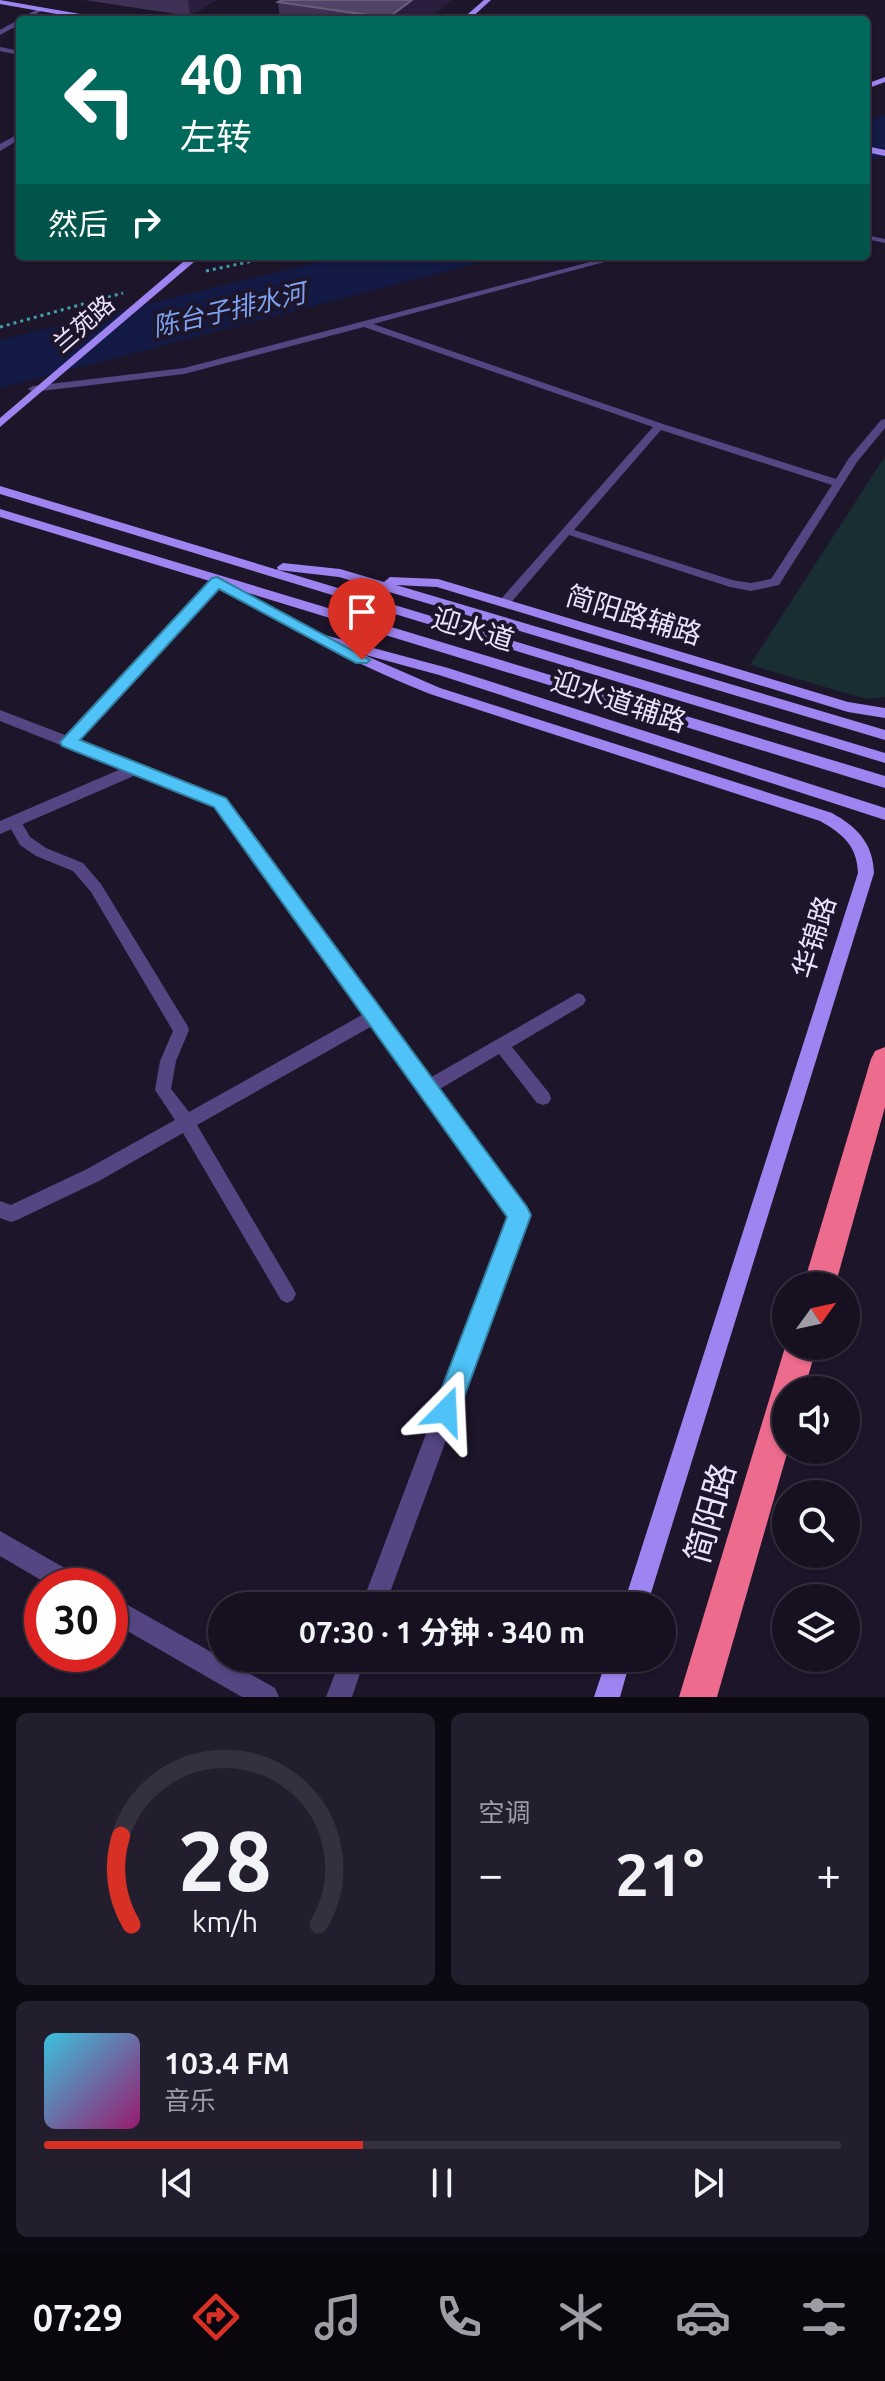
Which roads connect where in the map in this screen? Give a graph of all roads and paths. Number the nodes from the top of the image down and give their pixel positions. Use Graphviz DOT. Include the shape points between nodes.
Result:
graph roads {
  1 [pos="491,0"];
  2 [pos="0,4"];
  3 [pos="39,10"];
  4 [pos="29,16"];
  5 [pos="67,16"];
  6 [pos="77,16"];
  7 [pos="473,16"];
  8 [pos="184,260"];
  9 [pos="191,260"];
  10 [pos="608,260"];
  11 [pos="138,302"];
  12 [pos="366,324"];
  13 [pos="39,386"];
  14 [pos="0,414"];
  15 [pos="885,422"];
  16 [pos="0,424"];
  17 [pos="659,426"];
  18 [pos="838,483"];
  19 [pos="0,490"];
  20 [pos="0,513"];
  21 [pos="567,531"];
  22 [pos="228,561"];
  23 [pos="212,579"];
  24 [pos="366,581"];
  25 [pos="504,603"];
  26 [pos="316,637"];
  27 [pos="885,713"];
  28 [pos="0,715"];
  29 [pos="885,735"];
  30 [pos="68,742"];
  31 [pos="885,758"];
  32 [pos="136,769"];
  33 [pos="885,782"];
  34 [pos="885,814"];
  35 [pos="7,825"];
  36 [pos="578,1000"];
  37 [pos="375,1016"];
  38 [pos="501,1045"];
  39 [pos="885,1059"];
  40 [pos="427,1088"];
  41 [pos="543,1098"];
  42 [pos="186,1122"];
  43 [pos="0,1209"];
  44 [pos="823,1272"];
  45 [pos="287,1294"];
  46 [pos="772,1446"];
  47 [pos="0,1543"];
  48 [pos="43,1568"];
  49 [pos="378,1592"];
  50 [pos="639,1592"];
  51 [pos="128,1617"];
  52 [pos="348,1672"];
  53 [pos="615,1672"];
  54 [pos="266,1697"];
  55 [pos="339,1697"];
  56 [pos="607,1697"];
  57 [pos="698,1697"];
  1 -- 7 [label="street"];
  2 -- 3 [label="street"];
  3 -- 4 [label="lane"];
  3 -- 5 [label="street"];
  3 -- 6 [label="street"];
  8 -- 11 [label="street, 兰苑路"];
  9 -- 11 [label="street, 兰苑路"];
  10 -- 12 [label="lane"];
  11 -- 13 [label="street, 兰苑路"];
  11 -- 13 [label="street, 兰苑路"];
  12 -- 13 [label="lane" via="184,371"];
  12 -- 17 [label="lane"];
  13 -- 14 [label="street, 兰苑路"];
  13 -- 16 [label="street, 兰苑路"];
  15 -- 18 [label="lane"];
  17 -- 18 [label="lane"];
  17 -- 21 [label="lane"];
  18 -- 21 [label="lane" via="775,582 751,587"];
  19 -- 22 [label="street, 迎水道"];
  20 -- 23 [label="street, 迎水道"];
  21 -- 25 [label="lane"];
  22 -- 24 [label="street, 迎水道辅路" via="340,573"];
  22 -- 31 [label="street, 迎水道"];
  23 -- 26 [label="street, 迎水道辅路"];
  23 -- 30 [label="street"];
  23 -- 33 [label="street, 迎水道"];
  24 -- 25 [label="street, 简阳路辅路" via="438,583"];
  24 -- 29 [label="street, 迎水道辅路"];
  25 -- 27 [label="street, 简阳路辅路" via="848,707"];
  26 -- 34 [label="street, 迎水道辅路" via="443,671"];
  26 -- 50 [label="street, 华锦路" via="435,691 826,817 853,834 867,859"];
  28 -- 30 [label="street"];
  30 -- 32 [label="street"];
  32 -- 35 [label="street"];
  32 -- 37 [label="street" via="220,803"];
  35 -- 42 [label="lane" via="50,857 78,867 169,1008 181,1030 163,1090"];
  36 -- 38 [label="lane"];
  37 -- 40 [label="street"];
  37 -- 42 [label="lane"];
  38 -- 40 [label="lane"];
  38 -- 41 [label="lane"];
  39 -- 44 [label="highway"];
  40 -- 49 [label="street" via="519,1215"];
  42 -- 43 [label="lane" via="11,1214"];
  42 -- 45 [label="lane"];
  46 -- 57 [label="highway, 简阳路"];
  47 -- 48 [label="street"];
  51 -- 54 [label="street"];
  52 -- 55 [label="street"];
  53 -- 56 [label="street"];
}
